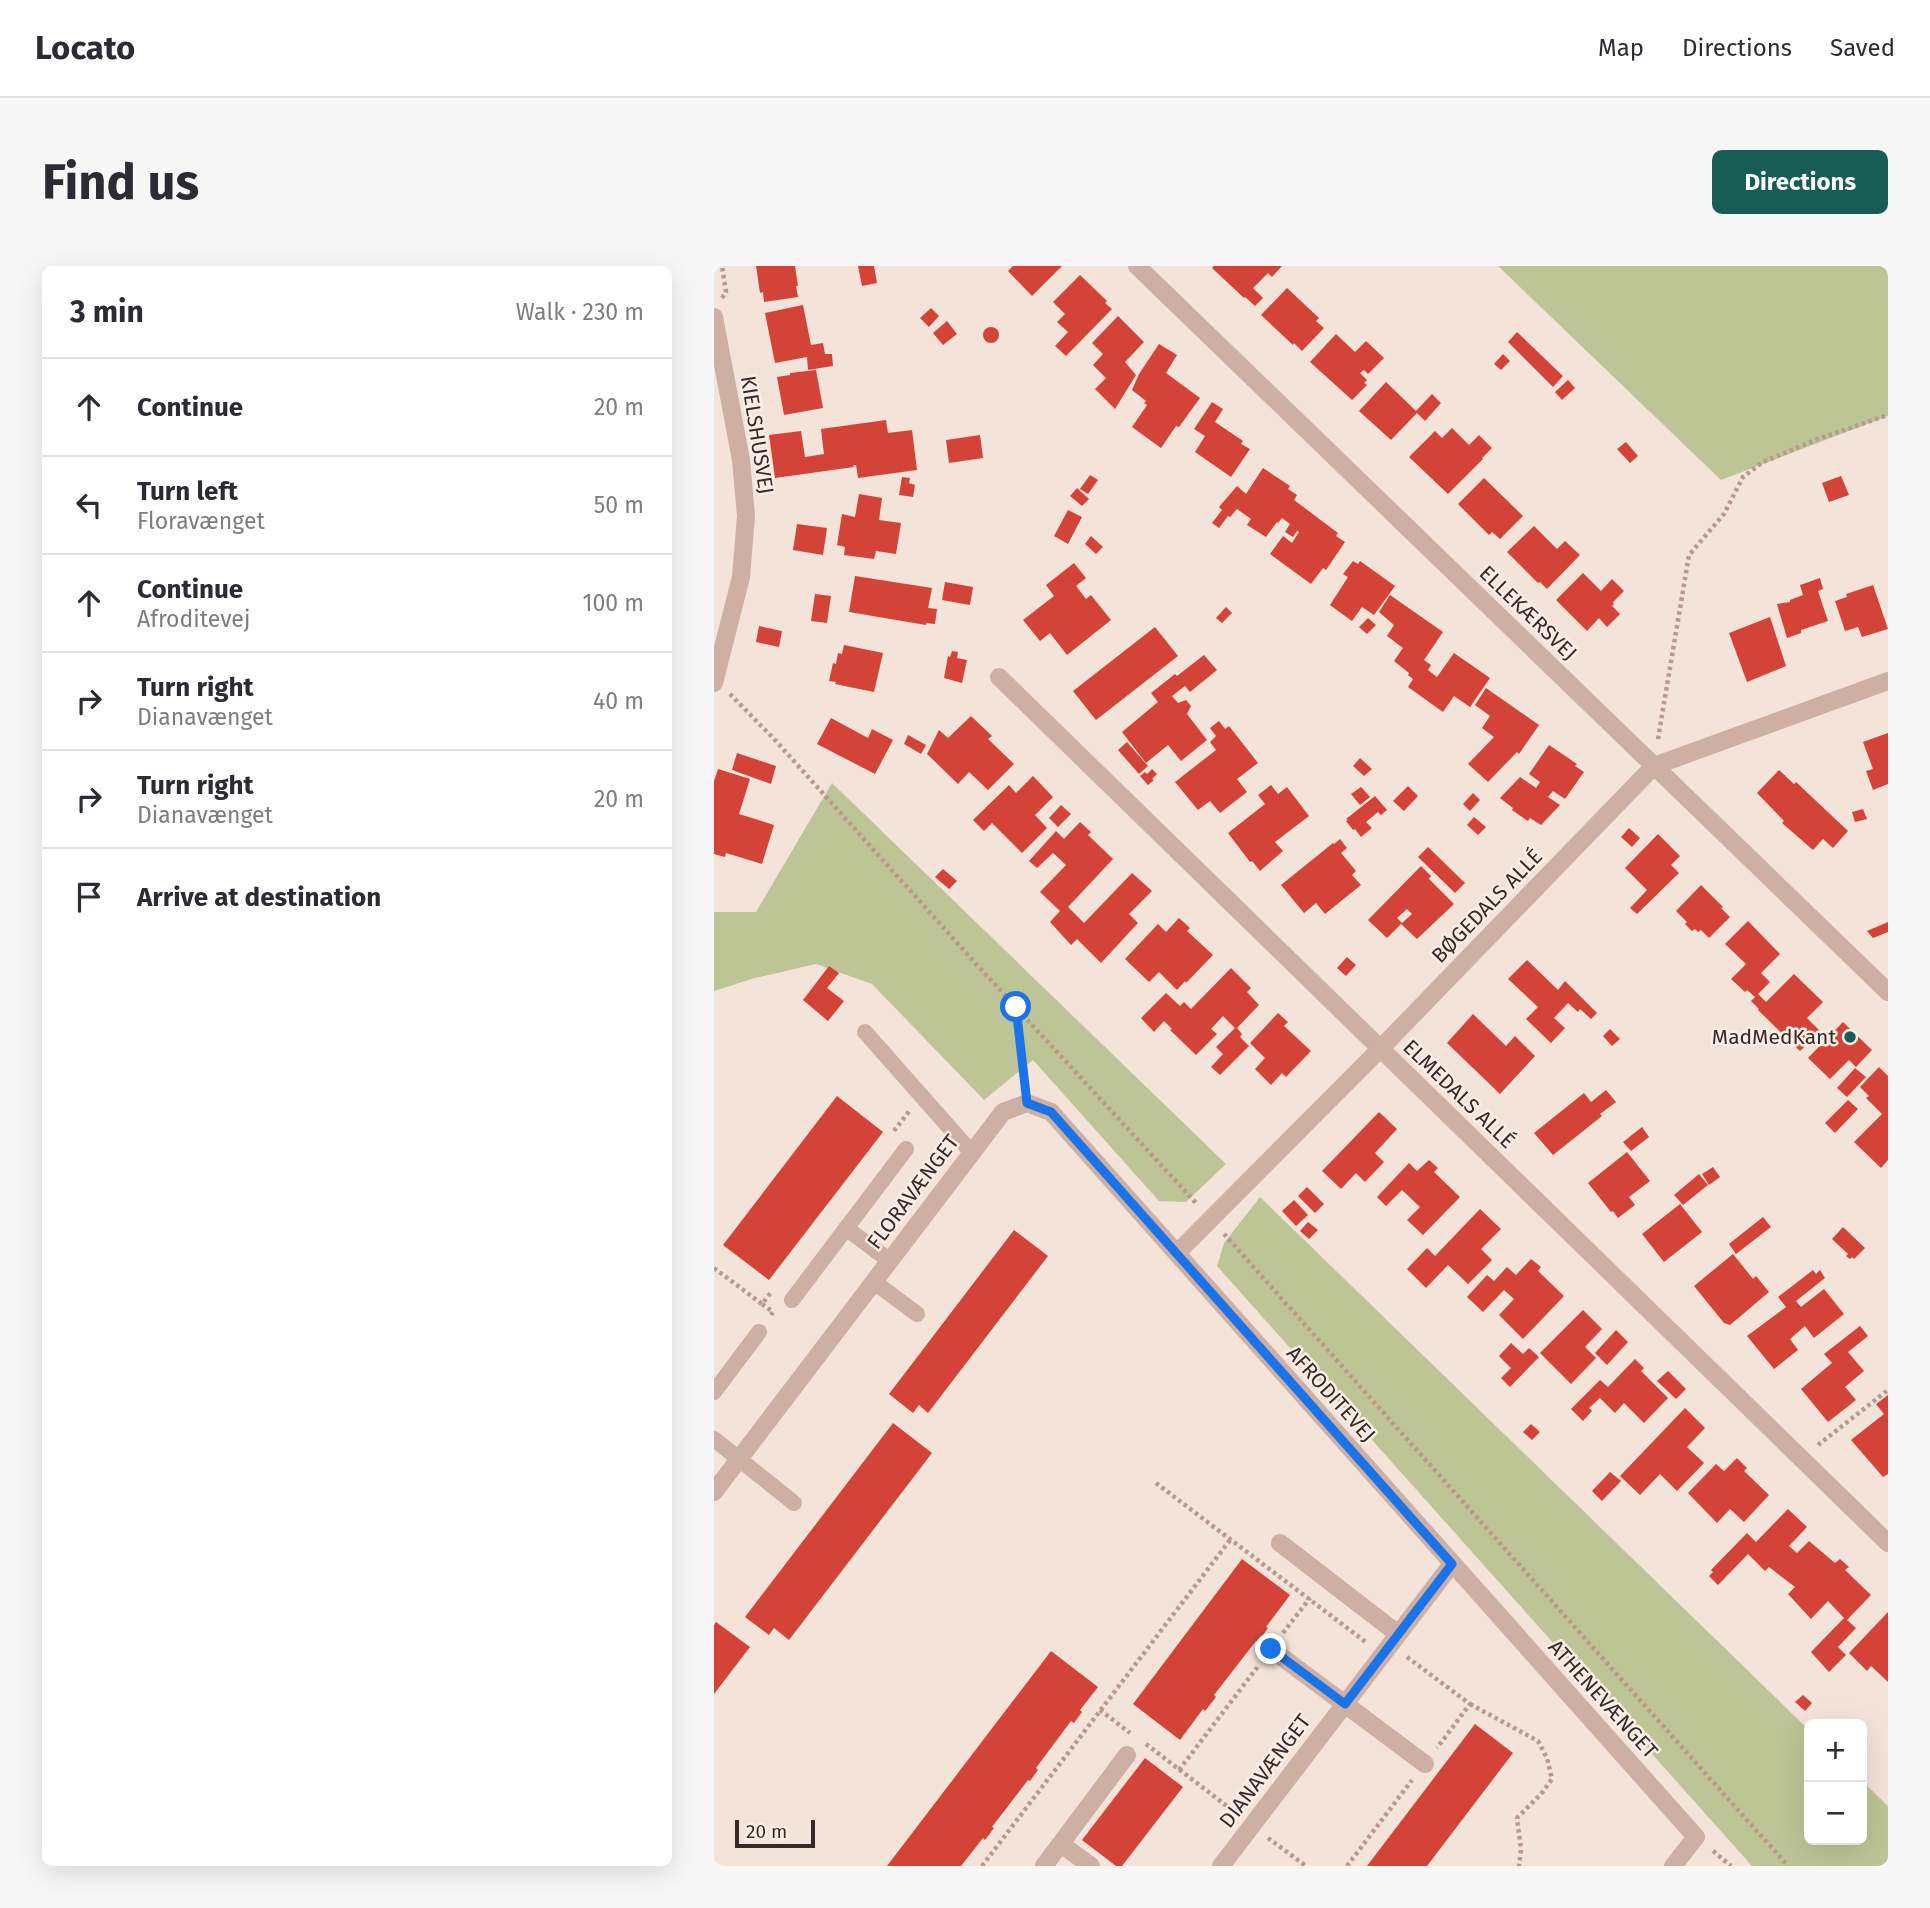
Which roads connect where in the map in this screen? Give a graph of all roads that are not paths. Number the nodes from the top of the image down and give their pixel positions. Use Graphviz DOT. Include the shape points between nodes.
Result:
graph roads {
  1 [pos="1138,266"];
  2 [pos="714,317"];
  3 [pos="999,677"];
  4 [pos="715,680"];
  5 [pos="1888,681"];
  6 [pos="1654,766"];
  7 [pos="1888,992"];
  8 [pos="865,1032"];
  9 [pos="1380,1049"];
  10 [pos="905,1149"];
  11 [pos="972,1153"];
  12 [pos="846,1228"];
  13 [pos="1177,1253"];
  14 [pos="890,1261"];
  15 [pos="874,1282"];
  16 [pos="792,1300"];
  17 [pos="917,1314"];
  18 [pos="759,1332"];
  19 [pos="714,1392"];
  20 [pos="714,1439"];
  21 [pos="740,1458"];
  22 [pos="714,1492"];
  23 [pos="794,1503"];
  24 [pos="1280,1543"];
  25 [pos="1888,1543"];
  26 [pos="1452,1564"];
  27 [pos="1398,1634"];
  28 [pos="1271,1649"];
  29 [pos="1345,1704"];
  30 [pos="1410,1752"];
  31 [pos="1127,1755"];
  32 [pos="1425,1764"];
  33 [pos="1061,1844"];
  34 [pos="1044,1866"];
  35 [pos="1091,1866"];
  36 [pos="1221,1866"];
  37 [pos="1674,1866"];
  1 -- 6 [label="street, ELLEKÆRSVEJ"];
  2 -- 4 [label="street, KIELSHUSVEJ" via="741,460 746,516 741,577"];
  3 -- 9 [label="street, ELMEDALS ALLÉ"];
  5 -- 6 [label="street, BØGEDALS ALLÉ"];
  6 -- 7 [label="street, ELLEKÆRSVEJ"];
  6 -- 9 [label="street, BØGEDALS ALLÉ"];
  8 -- 11 [label="lane"];
  9 -- 13 [label="street, BØGEDALS ALLÉ"];
  9 -- 25 [label="street, ELMEDALS ALLÉ"];
  10 -- 12 [label="lane"];
  11 -- 13 [label="street, FLORAVÆNGET" via="1003,1112 1027,1103 1051,1112"];
  11 -- 14 [label="street, FLORAVÆNGET"];
  12 -- 14 [label="lane"];
  12 -- 16 [label="lane"];
  13 -- 26 [label="street, AFRODITEVEJ"];
  14 -- 15 [label="street, FLORAVÆNGET"];
  15 -- 17 [label="lane"];
  15 -- 21 [label="street, FLORAVÆNGET"];
  18 -- 19 [label="lane"];
  20 -- 21 [label="lane"];
  21 -- 22 [label="street, FLORAVÆNGET"];
  21 -- 23 [label="lane"];
  24 -- 27 [label="street"];
  26 -- 27 [label="street, DIANAVÆNGET"];
  26 -- 37 [label="street, ATHENEVÆNGET" via="1696,1837"];
  27 -- 29 [label="street, DIANAVÆNGET"];
  28 -- 29 [label="street"];
  29 -- 30 [label="lane"];
  29 -- 32 [label="street"];
  29 -- 36 [label="street, DIANAVÆNGET"];
  31 -- 33 [label="street"];
  33 -- 34 [label="street"];
  33 -- 35 [label="street"];
}
